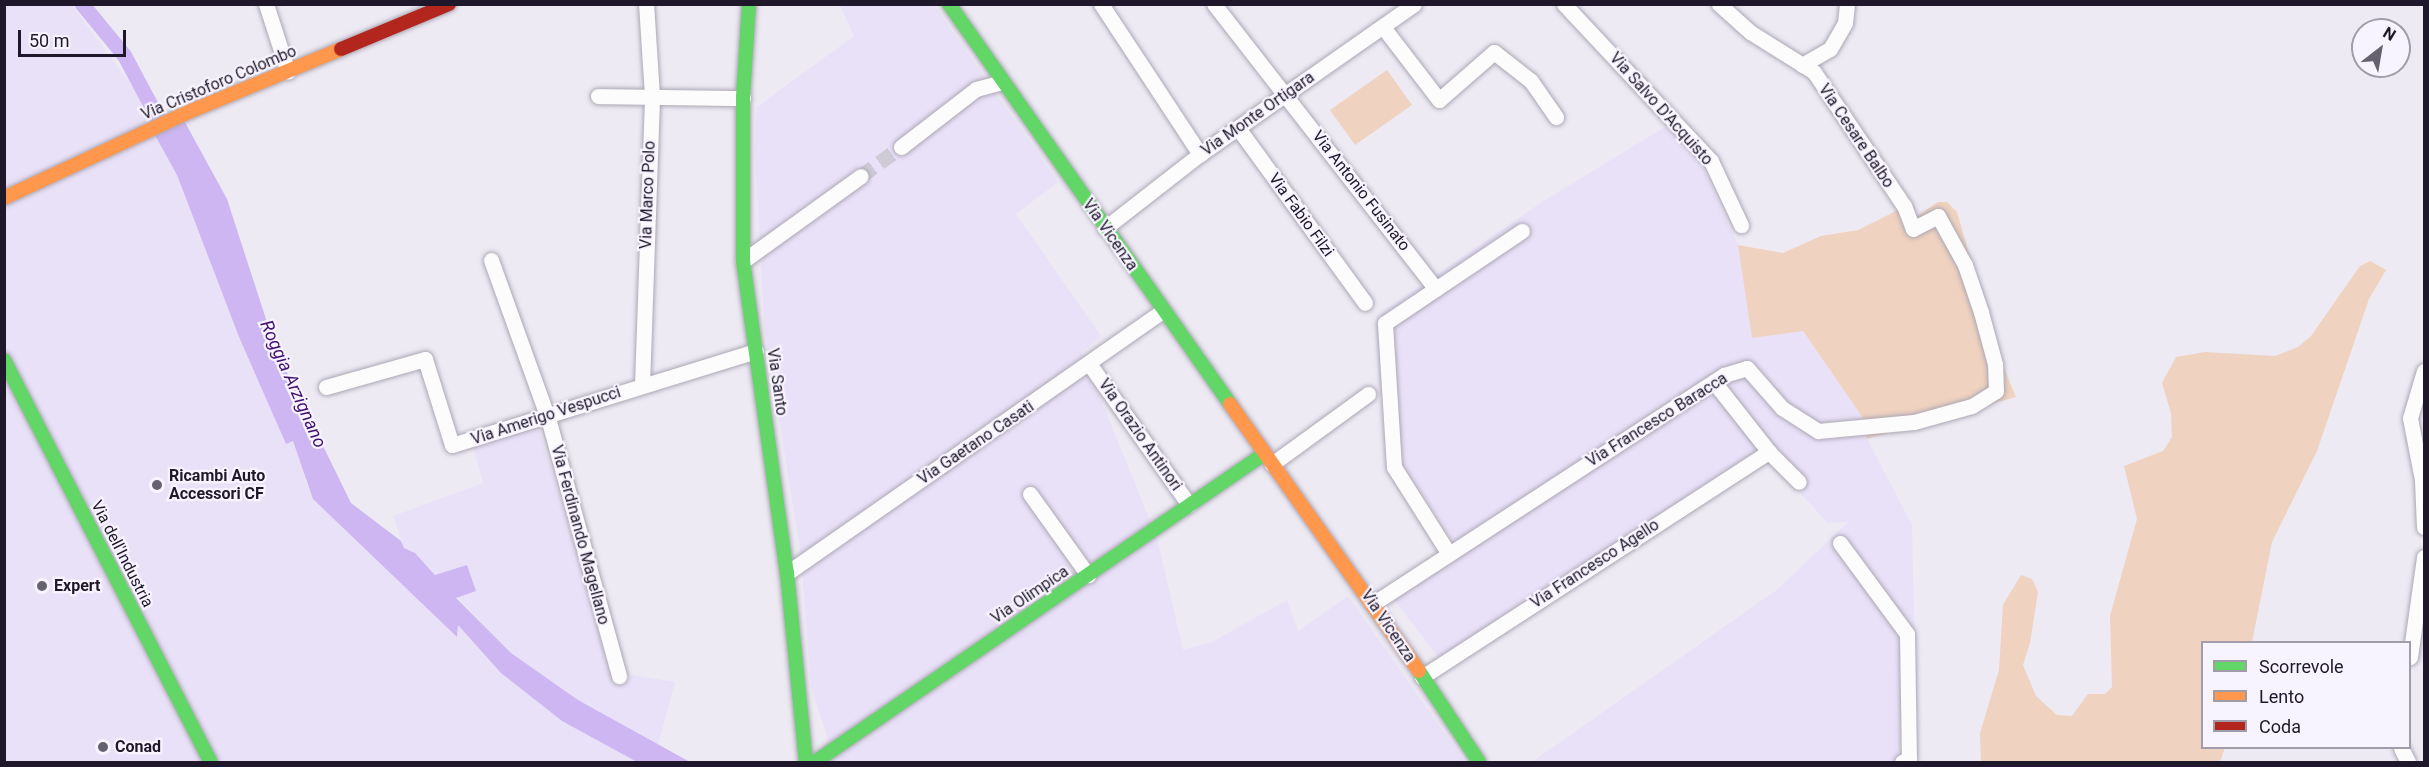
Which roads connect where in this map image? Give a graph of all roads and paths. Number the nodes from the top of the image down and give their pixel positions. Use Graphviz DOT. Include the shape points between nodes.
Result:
graph roads {
  1 [pos="266,4"];
  2 [pos="449,4"];
  3 [pos="646,4"];
  4 [pos="749,4"];
  5 [pos="1101,4"];
  6 [pos="1214,4"];
  7 [pos="1414,4"];
  8 [pos="1564,4"];
  9 [pos="1719,4"];
  10 [pos="1848,4"];
  11 [pos="952,6"];
  12 [pos="1383,27"];
  13 [pos="1802,65"];
  14 [pos="288,72"];
  15 [pos="1002,81"];
  16 [pos="1286,94"];
  17 [pos="598,96"];
  18 [pos="652,96"];
  19 [pos="743,98"];
  20 [pos="1556,117"];
  21 [pos="1238,128"];
  22 [pos="902,147"];
  23 [pos="1200,154"];
  24 [pos="861,176"];
  25 [pos="4,198"];
  26 [pos="1904,206"];
  27 [pos="1741,225"];
  28 [pos="1105,228"];
  29 [pos="1522,231"];
  30 [pos="491,260"];
  31 [pos="743,261"];
  32 [pos="1436,288"];
  33 [pos="1365,303"];
  34 [pos="1163,311"];
  35 [pos="756,351"];
  36 [pos="4,360"];
  37 [pos="1090,365"];
  38 [pos="2424,371"];
  39 [pos="1714,382"];
  40 [pos="642,385"];
  41 [pos="326,387"];
  42 [pos="1368,394"];
  43 [pos="548,418"];
  44 [pos="1769,452"];
  45 [pos="1268,459"];
  46 [pos="1799,482"];
  47 [pos="1030,494"];
  48 [pos="1189,505"];
  49 [pos="2424,527"];
  50 [pos="1840,543"];
  51 [pos="1449,554"];
  52 [pos="2424,557"];
  53 [pos="787,573"];
  54 [pos="1088,575"];
  55 [pos="1374,603"];
  56 [pos="2411,644"];
  57 [pos="619,676"];
  58 [pos="1422,677"];
  59 [pos="211,762"];
  60 [pos="806,762"];
  61 [pos="815,762"];
  62 [pos="1479,762"];
  63 [pos="1902,762"];
  1 -- 14 [label="street"];
  2 -- 14 [label="street, Via Cristoforo Colombo"];
  3 -- 18 [label="street, Via Marco Polo"];
  4 -- 19 [label="street, Via Santo"];
  5 -- 23 [label="street"];
  6 -- 16 [label="street, Via Antonio Fusinato"];
  7 -- 12 [label="street, Via Monte Ortigara"];
  8 -- 27 [label="street, Via Salvo D'Acquisto" via="1711,160"];
  9 -- 13 [label="street, Via Cesare Balbo" via="1750,32"];
  10 -- 13 [label="street" via="1845,23 1830,49"];
  11 -- 15 [label="street, Via Vicenza"];
  12 -- 16 [label="street, Via Monte Ortigara"];
  12 -- 20 [label="street" via="1439,100 1494,52 1531,81"];
  13 -- 26 [label="street, Via Cesare Balbo" via="1814,72"];
  14 -- 25 [label="street, Via Cristoforo Colombo" via="186,113"];
  15 -- 22 [label="street" via="976,90"];
  15 -- 28 [label="street, Via Vicenza"];
  16 -- 21 [label="street, Via Monte Ortigara"];
  16 -- 32 [label="street, Via Antonio Fusinato"];
  17 -- 18 [label="street"];
  18 -- 19 [label="street"];
  18 -- 40 [label="street, Via Marco Polo"];
  19 -- 31 [label="street, Via Santo"];
  21 -- 23 [label="street, Via Monte Ortigara"];
  21 -- 33 [label="street, Via Fabio Filzi"];
  23 -- 28 [label="street, Via Monte Ortigara"];
  24 -- 31 [label="street"];
  26 -- 39 [label="street, Via Francesco Baracca" via="1913,229 1938,216 1965,265 1995,364 1996,391 1972,406 1914,422 1818,431 1782,408 1747,368"];
  28 -- 34 [label="street, Via Vicenza"];
  29 -- 32 [label="street"];
  30 -- 43 [label="street, Via Ferdinando Magellano"];
  31 -- 35 [label="street, Via Santo"];
  32 -- 51 [label="street" via="1385,323 1394,467"];
  34 -- 37 [label="street, Via Gaetano Casati"];
  34 -- 45 [label="street, Via Vicenza"];
  35 -- 40 [label="street, Via Amerigo Vespucci"];
  35 -- 53 [label="street, Via Santo"];
  36 -- 59 [label="street, Via dell'Industria"];
  37 -- 48 [label="street, Via Orazio Antinori"];
  37 -- 53 [label="street, Via Gaetano Casati"];
  38 -- 49 [label="street" via="2410,418 2422,480"];
  39 -- 44 [label="street"];
  39 -- 51 [label="street, Via Francesco Baracca"];
  40 -- 43 [label="street, Via Amerigo Vespucci"];
  41 -- 43 [label="street, Via Amerigo Vespucci" via="425,359 452,445"];
  42 -- 45 [label="street"];
  43 -- 57 [label="street, Via Ferdinando Magellano"];
  44 -- 46 [label="street"];
  44 -- 58 [label="street, Via Francesco Agello"];
  45 -- 48 [label="street, Via Olimpica"];
  45 -- 55 [label="street, Via Vicenza"];
  47 -- 54 [label="street"];
  48 -- 54 [label="street, Via Olimpica"];
  50 -- 63 [label="street" via="1907,634 1909,758"];
  51 -- 55 [label="street, Via Francesco Baracca"];
  52 -- 56 [label="street"];
  53 -- 60 [label="street, Via Santo"];
  54 -- 61 [label="street, Via Olimpica"];
  55 -- 58 [label="street, Via Vicenza"];
  58 -- 62 [label="street, Via Vicenza"];
}
